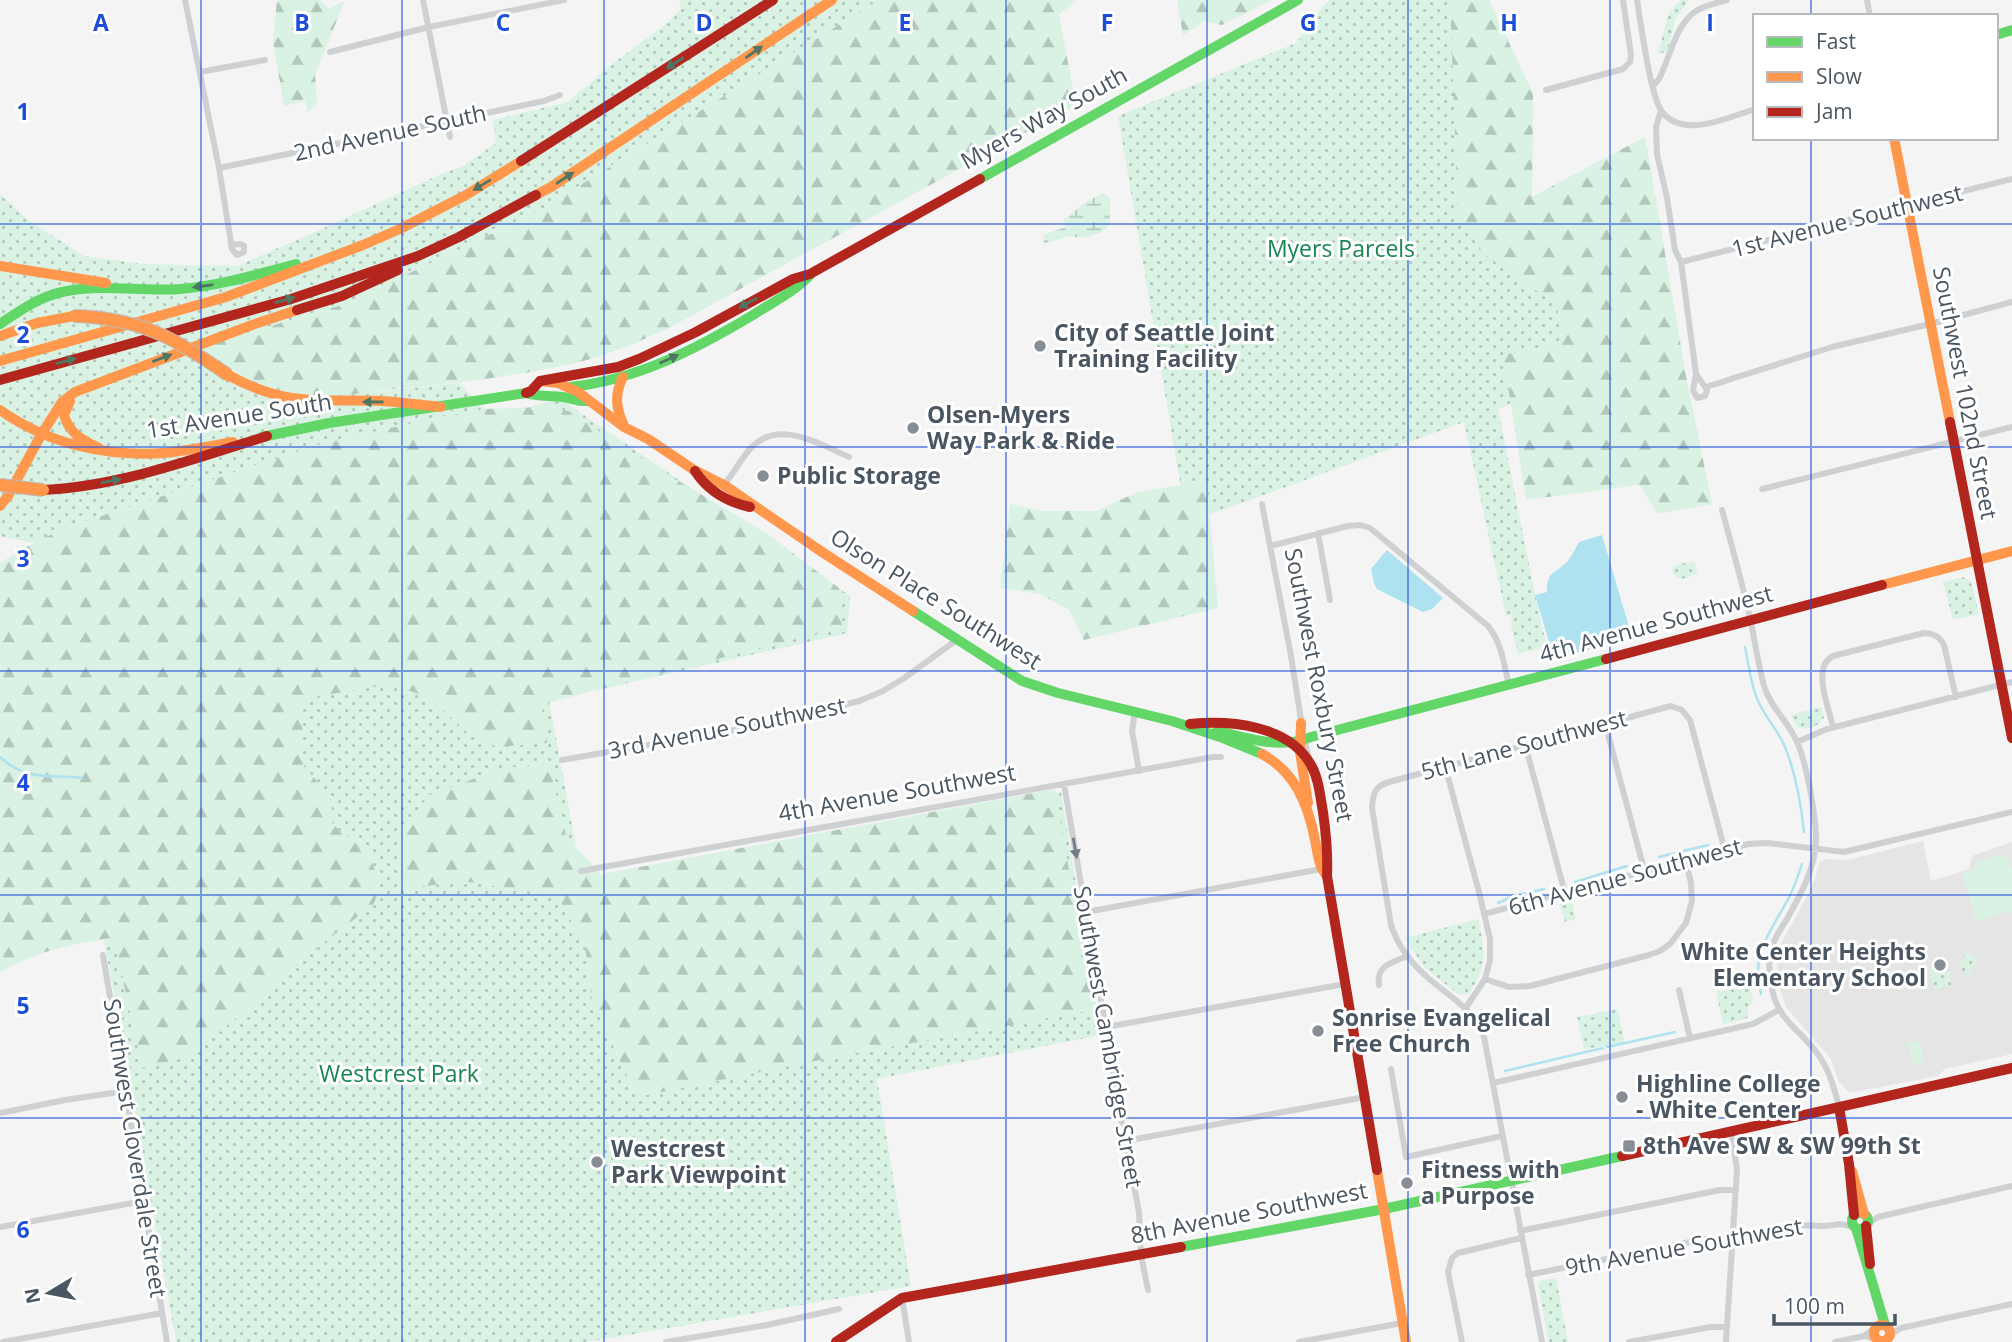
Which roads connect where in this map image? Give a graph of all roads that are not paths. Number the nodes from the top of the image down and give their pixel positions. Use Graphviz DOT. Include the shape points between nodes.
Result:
graph roads {
  1 [pos="185,0"];
  2 [pos="423,0"];
  3 [pos="564,0"];
  4 [pos="773,0"];
  5 [pos="832,0"];
  6 [pos="1298,0"];
  7 [pos="1623,0"];
  8 [pos="1637,0"];
  9 [pos="1727,0"];
  10 [pos="429,27"];
  11 [pos="330,52"];
  12 [pos="265,60"];
  13 [pos="200,72"];
  14 [pos="1653,86"];
  15 [pos="1546,90"];
  16 [pos="560,95"];
  17 [pos="1661,110"];
  18 [pos="1753,110"];
  19 [pos="448,121"];
  20 [pos="450,137"];
  21 [pos="1894,140"];
  22 [pos="219,168"];
  23 [pos="2012,178"];
  24 [pos="1908,206"];
  25 [pos="232,245"];
  26 [pos="341,252"];
  27 [pos="418,256"];
  28 [pos="1681,262"];
  29 [pos="0,266"];
  30 [pos="810,274"];
  31 [pos="145,289"];
  32 [pos="2012,302"];
  33 [pos="0,324"];
  34 [pos="1930,324"];
  35 [pos="0,336"];
  36 [pos="0,362"];
  37 [pos="610,370"];
  38 [pos="1696,374"];
  39 [pos="623,377"];
  40 [pos="0,380"];
  41 [pos="540,381"];
  42 [pos="1706,387"];
  43 [pos="75,392"];
  44 [pos="579,392"];
  45 [pos="531,394"];
  46 [pos="441,407"];
  47 [pos="3,412"];
  48 [pos="624,427"];
  49 [pos="2012,427"];
  50 [pos="41,435"];
  51 [pos="267,436"];
  52 [pos="1953,442"];
  53 [pos="99,448"];
  54 [pos="849,457"];
  55 [pos="694,470"];
  56 [pos="0,485"];
  57 [pos="724,485"];
  58 [pos="1762,489"];
  59 [pos="1262,504"];
  60 [pos="0,506"];
  61 [pos="754,508"];
  62 [pos="1722,510"];
  63 [pos="1318,533"];
  64 [pos="1270,546"];
  65 [pos="2012,551"];
  66 [pos="1977,560"];
  67 [pos="1330,600"];
  68 [pos="1751,620"];
  69 [pos="958,639"];
  70 [pos="2007,683"];
  71 [pos="1509,685"];
  72 [pos="1956,696"];
  73 [pos="1135,710"];
  74 [pos="1605,723"];
  75 [pos="1186,724"];
  76 [pos="1833,727"];
  77 [pos="2012,738"];
  78 [pos="1302,741"];
  79 [pos="1797,742"];
  80 [pos="1525,744"];
  81 [pos="1221,757"];
  82 [pos="562,760"];
  83 [pos="1445,766"];
  84 [pos="1139,771"];
  85 [pos="1286,772"];
  86 [pos="1064,785"];
  87 [pos="1308,811"];
  88 [pos="2012,812"];
  89 [pos="1815,848"];
  90 [pos="1725,851"];
  91 [pos="1686,862"];
  92 [pos="581,871"];
  93 [pos="1324,872"];
  94 [pos="1645,873"];
  95 [pos="1565,893"];
  96 [pos="1086,912"];
  97 [pos="1484,914"];
  98 [pos="103,955"];
  99 [pos="1407,956"];
  100 [pos="1485,979"];
  101 [pos="1345,984"];
  102 [pos="1379,985"];
  103 [pos="1679,990"];
  104 [pos="1465,1009"];
  105 [pos="1779,1010"];
  106 [pos="1106,1027"];
  107 [pos="1690,1038"];
  108 [pos="2012,1068"];
  109 [pos="1391,1069"];
  110 [pos="1493,1083"];
  111 [pos="126,1091"];
  112 [pos="1365,1097"];
  113 [pos="1839,1107"];
  114 [pos="0,1113"];
  115 [pos="1731,1130"];
  116 [pos="1502,1136"];
  117 [pos="1125,1141"];
  118 [pos="1510,1181"];
  119 [pos="2012,1186"];
  120 [pos="1736,1190"];
  121 [pos="144,1201"];
  122 [pos="1384,1209"];
  123 [pos="1862,1220"];
  124 [pos="0,1227"];
  125 [pos="1520,1235"];
  126 [pos="1734,1237"];
  127 [pos="1142,1255"];
  128 [pos="1528,1275"];
  129 [pos="1148,1290"];
  130 [pos="902,1298"];
  131 [pos="2012,1304"];
  132 [pos="839,1309"];
  133 [pos="162,1313"];
  134 [pos="1402,1323"];
  135 [pos="1727,1327"];
  136 [pos="1882,1334"];
  137 [pos="3,1342"];
  138 [pos="167,1342"];
  139 [pos="666,1342"];
  140 [pos="836,1342"];
  141 [pos="909,1342"];
  142 [pos="1299,1342"];
  143 [pos="1406,1342"];
  144 [pos="1462,1342"];
  145 [pos="1542,1342"];
  146 [pos="1629,1342"];
  147 [pos="1726,1342"];
  148 [pos="1835,1342"];
  1 -- 13 [label="street"];
  2 -- 10 [label="street"];
  3 -- 10 [label="street"];
  4 -- 26 [label="main road, one-way" via="466,195"];
  27 -- 5 [label="main road, one-way" via="551,187"];
  6 -- 30 [label="main road, Myers Way South"];
  7 -- 15 [label="street" via="1630,62 1623,69"];
  8 -- 14 [label="street"];
  9 -- 14 [label="street" via="1687,18"];
  10 -- 11 [label="street"];
  10 -- 19 [label="street"];
  12 -- 13 [label="street"];
  13 -- 22 [label="street"];
  14 -- 17 [label="street"];
  16 -- 19 [label="street, 2nd Avenue South"];
  17 -- 18 [label="street" via="1673,121 1695,125"];
  17 -- 28 [label="street" via="1657,154"];
  19 -- 20 [label="street"];
  19 -- 22 [label="street, 2nd Avenue South"];
  21 -- 24 [label="main road, Southwest 102nd Street"];
  22 -- 25 [label="street"];
  23 -- 24 [label="street, 1st Avenue Southwest"];
  24 -- 28 [label="street, 1st Avenue Southwest"];
  24 -- 34 [label="main road, Southwest 102nd Street"];
  26 -- 31 [label="main road, one-way" via="214,285"];
  26 -- 36 [label="main road" via="262,285"];
  40 -- 27 [label="main road, one-way" via="291,299"];
  43 -- 27 [label="main road, one-way" via="342,296"];
  28 -- 38 [label="street"];
  29 -- 31 [label="main road"];
  30 -- 37 [label="main road, Myers Way South, one-way" via="673,344"];
  39 -- 30 [label="main road, Myers Way South, one-way" via="699,345 799,287"];
  31 -- 33 [label="main road" via="62,292"];
  32 -- 34 [label="street"];
  34 -- 42 [label="street" via="1832,347"];
  34 -- 52 [label="main road, Southwest 102nd Street"];
  46 -- 35 [label="main road, one-way, bridge" via="274,397 228,375 178,341 132,321 74,316"];
  37 -- 41 [label="main road, Myers Way South"];
  37 -- 44 [label="main road" via="586,381"];
  38 -- 42 [label="street"];
  38 -- 42 [label="street" via="1693,390 1697,398 1705,396"];
  39 -- 44 [label="main road, Myers Way South"];
  39 -- 48 [label="main road" via="615,400"];
  41 -- 44 [label="main road, Olson Place Southwest"];
  41 -- 45 [label="main road, Myers Way South"];
  43 -- 50 [label="main road" via="62,402"];
  43 -- 53 [label="main road" via="65,410 66,423"];
  44 -- 45 [label="main road, Myers Way South"];
  44 -- 45 [label="main road, Olson Place Southwest" via="579,402"];
  44 -- 48 [label="main road, Olson Place Southwest"];
  45 -- 46 [label="main road, 1st Avenue South"];
  46 -- 51 [label="main road, 1st Avenue South"];
  47 -- 50 [label="main road, 1st Avenue South"];
  48 -- 55 [label="main road, Olson Place Southwest"];
  49 -- 52 [label="street"];
  50 -- 53 [label="main road, 1st Avenue South"];
  50 -- 60 [label="main road"];
  51 -- 53 [label="main road, 1st Avenue South" via="165,453"];
  56 -- 51 [label="main road, one-way, bridge" via="65,489 143,475"];
  52 -- 58 [label="street"];
  52 -- 66 [label="main road, Southwest 102nd Street"];
  54 -- 57 [label="street" via="796,435 775,434 750,448"];
  55 -- 57 [label="main road, Olson Place Southwest"];
  55 -- 61 [label="main road, Olson Place Southwest" via="720,495"];
  57 -- 61 [label="main road, Olson Place Southwest"];
  59 -- 64 [label="street, Southwest Roxbury Street"];
  61 -- 69 [label="main road, Olson Place Southwest"];
  62 -- 68 [label="street"];
  63 -- 64 [label="street"];
  63 -- 67 [label="street"];
  63 -- 71 [label="street" via="1364,525 1375,531 1496,635"];
  64 -- 78 [label="street, Southwest Roxbury Street"];
  65 -- 66 [label="main road, 4th Avenue Southwest"];
  66 -- 68 [label="main road, 4th Avenue Southwest"];
  66 -- 70 [label="main road, Southwest 102nd Street"];
  68 -- 71 [label="main road, 4th Avenue Southwest"];
  68 -- 79 [label="street" via="1768,696"];
  69 -- 73 [label="main road, Olson Place Southwest" via="1037,688"];
  69 -- 82 [label="street, 3rd Avenue Southwest" via="902,679 859,701 769,724"];
  70 -- 72 [label="street"];
  70 -- 77 [label="main road, Southwest 102nd Street"];
  71 -- 78 [label="main road, 4th Avenue Southwest"];
  72 -- 76 [label="street"];
  72 -- 76 [label="street" via="1944,645 1936,635 1924,633 1827,659 1821,675"];
  73 -- 75 [label="main road, Olson Place Southwest"];
  73 -- 84 [label="street" via="1132,731"];
  74 -- 80 [label="street, 5th Lane Southwest"];
  74 -- 90 [label="street, 5th Lane Southwest" via="1667,706 1685,712"];
  74 -- 94 [label="street"];
  75 -- 78 [label="main road" via="1276,744"];
  75 -- 78 [label="main road, Olson Place Southwest" via="1241,724"];
  75 -- 85 [label="main road, Olson Place Southwest" via="1262,752"];
  76 -- 79 [label="street"];
  78 -- 87 [label="main road"];
  78 -- 93 [label="main road, Southwest Roxbury Street" via="1324,815 1328,858"];
  79 -- 89 [label="street" via="1811,797"];
  80 -- 83 [label="street, 5th Lane Southwest"];
  80 -- 95 [label="street"];
  81 -- 84 [label="street, 4th Avenue Southwest"];
  83 -- 97 [label="street"];
  83 -- 99 [label="street, 5th Lane Southwest" via="1383,784 1373,794 1391,925"];
  84 -- 86 [label="street, 4th Avenue Southwest"];
  85 -- 87 [label="main road, Southwest Roxbury Street"];
  86 -- 92 [label="street, 4th Avenue Southwest"];
  86 -- 96 [label="street, Southwest Cambridge Street, one-way"];
  87 -- 93 [label="main road, Southwest Roxbury Street"];
  88 -- 89 [label="street, 6th Avenue Southwest" via="1866,848 1844,852"];
  89 -- 90 [label="street, 6th Avenue Southwest" via="1767,843"];
  89 -- 105 [label="street" via="1806,885 1772,947 1771,986"];
  90 -- 91 [label="street, 6th Avenue Southwest"];
  91 -- 94 [label="street, 6th Avenue Southwest"];
  91 -- 100 [label="street" via="1692,892 1686,923 1660,951 1530,986 1509,987"];
  93 -- 96 [label="street"];
  93 -- 101 [label="main road, Southwest Roxbury Street"];
  94 -- 95 [label="street, 6th Avenue Southwest"];
  95 -- 97 [label="street, 6th Avenue Southwest"];
  96 -- 106 [label="street, Southwest Cambridge Street"];
  97 -- 100 [label="street" via="1490,949"];
  98 -- 111 [label="street, Southwest Cloverdale Street"];
  99 -- 102 [label="street" via="1383,968"];
  99 -- 104 [label="street"];
  100 -- 104 [label="street"];
  101 -- 106 [label="street"];
  101 -- 112 [label="main road, Southwest Roxbury Street"];
  103 -- 107 [label="street"];
  104 -- 110 [label="street" via="1481,1028"];
  105 -- 107 [label="street" via="1753,1024"];
  105 -- 113 [label="street" via="1826,1066"];
  106 -- 117 [label="street, Southwest Cambridge Street"];
  107 -- 110 [label="street"];
  108 -- 113 [label="main road, 8th Avenue Southwest"];
  109 -- 116 [label="street" via="1406,1157"];
  110 -- 116 [label="street"];
  111 -- 114 [label="street"];
  111 -- 121 [label="street, Southwest Cloverdale Street"];
  112 -- 117 [label="street"];
  112 -- 122 [label="main road, Southwest Roxbury Street"];
  113 -- 115 [label="main road, 8th Avenue Southwest"];
  113 -- 123 [label="main road" via="1849,1184"];
  115 -- 118 [label="main road, 8th Avenue Southwest"];
  115 -- 120 [label="street" via="1737,1158"];
  116 -- 118 [label="street"];
  117 -- 127 [label="street, Southwest Cambridge Street"];
  118 -- 122 [label="main road, 8th Avenue Southwest"];
  118 -- 125 [label="street"];
  119 -- 123 [label="street, 9th Avenue Southwest"];
  120 -- 125 [label="street"];
  120 -- 126 [label="street"];
  121 -- 124 [label="street"];
  121 -- 133 [label="street, Southwest Cloverdale Street"];
  122 -- 127 [label="main road, 8th Avenue Southwest"];
  122 -- 134 [label="main road, Southwest Roxbury Street"];
  123 -- 126 [label="street, 9th Avenue Southwest" via="1792,1225 1758,1236"];
  123 -- 136 [label="main road"];
  125 -- 128 [label="street"];
  125 -- 144 [label="street" via="1452,1258 1448,1272"];
  126 -- 128 [label="street, 9th Avenue Southwest"];
  126 -- 135 [label="street"];
  127 -- 129 [label="street, Southwest Cambridge Street"];
  127 -- 130 [label="main road, 8th Avenue Southwest"];
  128 -- 145 [label="street"];
  130 -- 140 [label="main road"];
  130 -- 141 [label="street"];
  131 -- 136 [label="street"];
  132 -- 139 [label="street"];
  133 -- 137 [label="street"];
  133 -- 138 [label="street, Southwest Cloverdale Street"];
  134 -- 142 [label="street"];
  134 -- 143 [label="main road, Southwest Roxbury Street"];
  135 -- 146 [label="street"];
  135 -- 147 [label="street"];
  136 -- 148 [label="street"];
}
